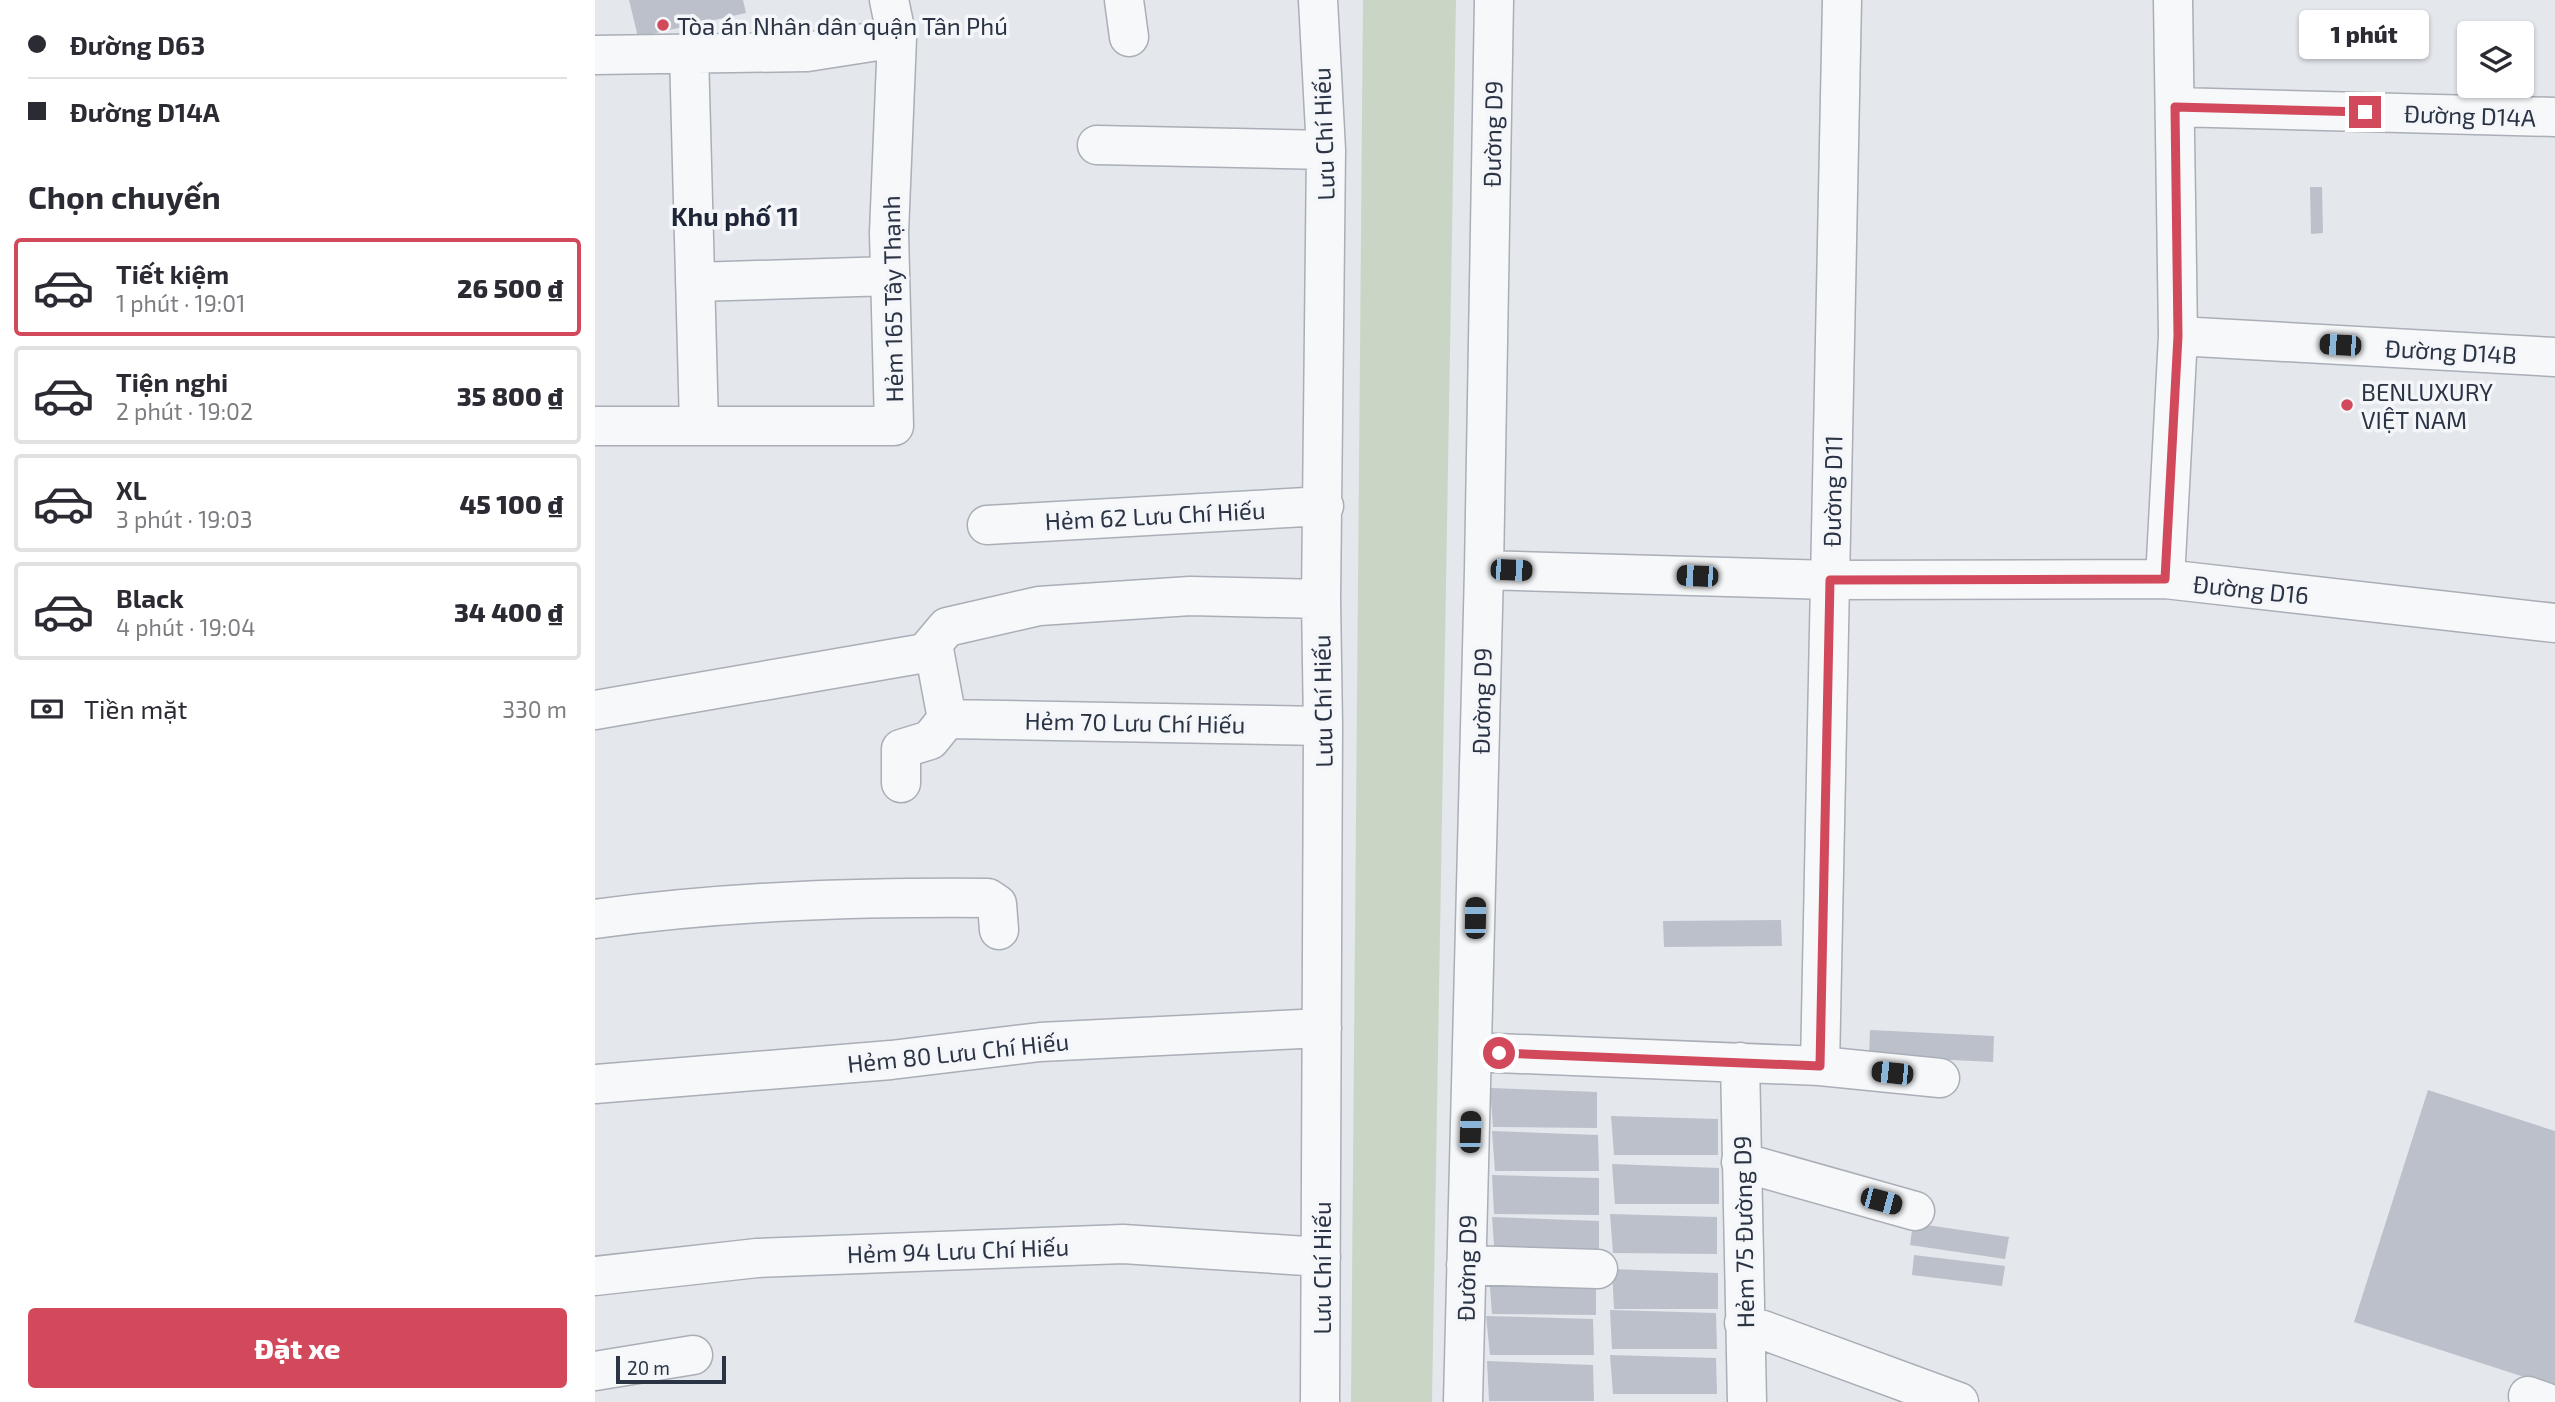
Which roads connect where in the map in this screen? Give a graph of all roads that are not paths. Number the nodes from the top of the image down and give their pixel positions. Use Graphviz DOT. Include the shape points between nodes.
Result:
graph roads {
  1 [pos="890,0"];
  2 [pos="1123,0"];
  3 [pos="1318,0"];
  4 [pos="1494,0"];
  5 [pos="1842,0"];
  6 [pos="2173,0"];
  7 [pos="1129,37"];
  8 [pos="897,38"];
  9 [pos="689,53"];
  10 [pos="595,55"];
  11 [pos="2175,107"];
  12 [pos="2555,117"];
  13 [pos="1097,145"];
  14 [pos="1326,150"];
  15 [pos="890,276"];
  16 [pos="695,282"];
  17 [pos="2178,336"];
  18 [pos="2555,357"];
  19 [pos="699,425"];
  20 [pos="595,426"];
  21 [pos="1324,506"];
  22 [pos="986,525"];
  23 [pos="1484,570"];
  24 [pos="2165,579"];
  25 [pos="1830,580"];
  26 [pos="1321,599"];
  27 [pos="2555,623"];
  28 [pos="933,644"];
  29 [pos="595,710"];
  30 [pos="947,719"];
  31 [pos="1324,726"];
  32 [pos="901,783"];
  33 [pos="595,919"];
  34 [pos="999,930"];
  35 [pos="1322,1028"];
  36 [pos="1472,1052"];
  37 [pos="1740,1062"];
  38 [pos="1820,1066"];
  39 [pos="1940,1078"];
  40 [pos="595,1084"];
  41 [pos="1741,1162"];
  42 [pos="1915,1211"];
  43 [pos="1321,1257"];
  44 [pos="1466,1265"];
  45 [pos="1598,1269"];
  46 [pos="595,1276"];
  47 [pos="1744,1323"];
  48 [pos="693,1355"];
  49 [pos="595,1371"];
  50 [pos="1320,1402"];
  51 [pos="1471,1402"];
  52 [pos="1747,1402"];
  53 [pos="1959,1402"];
  1 -- 8 [label="street, Hẻm 165 Tây Thạnh"];
  2 -- 7 [label="street"];
  3 -- 14 [label="street, Lưu Chí Hiếu"];
  4 -- 23 [label="street, Đường D9"];
  5 -- 25 [label="street, Đường D11"];
  6 -- 11 [label="street"];
  8 -- 9 [label="street" via="807,52"];
  8 -- 15 [label="street, Hẻm 165 Tây Thạnh"];
  9 -- 10 [label="street"];
  9 -- 16 [label="street"];
  11 -- 12 [label="street, Đường D14A"];
  11 -- 17 [label="street"];
  13 -- 14 [label="street"];
  14 -- 21 [label="street, Lưu Chí Hiếu"];
  15 -- 16 [label="street"];
  15 -- 19 [label="street, Hẻm 165 Tây Thạnh" via="894,426"];
  16 -- 19 [label="street"];
  17 -- 18 [label="street, Đường D14B"];
  17 -- 24 [label="street"];
  19 -- 20 [label="street, Hẻm 165 Tây Thạnh"];
  21 -- 22 [label="street, Hẻm 62 Lưu Chí Hiếu"];
  21 -- 26 [label="street, Lưu Chí Hiếu"];
  23 -- 25 [label="street, Đường D16"];
  23 -- 36 [label="street, Đường D9"];
  24 -- 25 [label="street, Đường D16"];
  24 -- 27 [label="street, Đường D16"];
  25 -- 38 [label="street, Đường D11"];
  26 -- 28 [label="street" via="1190,596 1039,606 947,627"];
  26 -- 31 [label="street, Lưu Chí Hiếu"];
  28 -- 29 [label="street" via="925,653"];
  28 -- 30 [label="street"];
  30 -- 31 [label="street, Hẻm 70 Lưu Chí Hiếu"];
  30 -- 32 [label="street" via="930,740 901,749"];
  31 -- 35 [label="street, Lưu Chí Hiếu"];
  33 -- 34 [label="street" via="672,908 846,897 988,898 997,904"];
  35 -- 40 [label="street, Hẻm 80 Lưu Chí Hiếu" via="1040,1042 891,1060"];
  35 -- 43 [label="street, Lưu Chí Hiếu"];
  36 -- 37 [label="street"];
  36 -- 44 [label="street, Đường D9"];
  37 -- 38 [label="street"];
  37 -- 41 [label="street, Hẻm 75 Đường D9"];
  38 -- 39 [label="street"];
  41 -- 42 [label="street"];
  41 -- 47 [label="street, Hẻm 75 Đường D9"];
  43 -- 46 [label="street, Hẻm 94 Lưu Chí Hiếu" via="1123,1244 757,1258"];
  43 -- 50 [label="street, Lưu Chí Hiếu"];
  44 -- 45 [label="street"];
  44 -- 51 [label="street, Đường D9"];
  47 -- 52 [label="street, Hẻm 75 Đường D9"];
  47 -- 53 [label="street"];
  48 -- 49 [label="street"];
}
